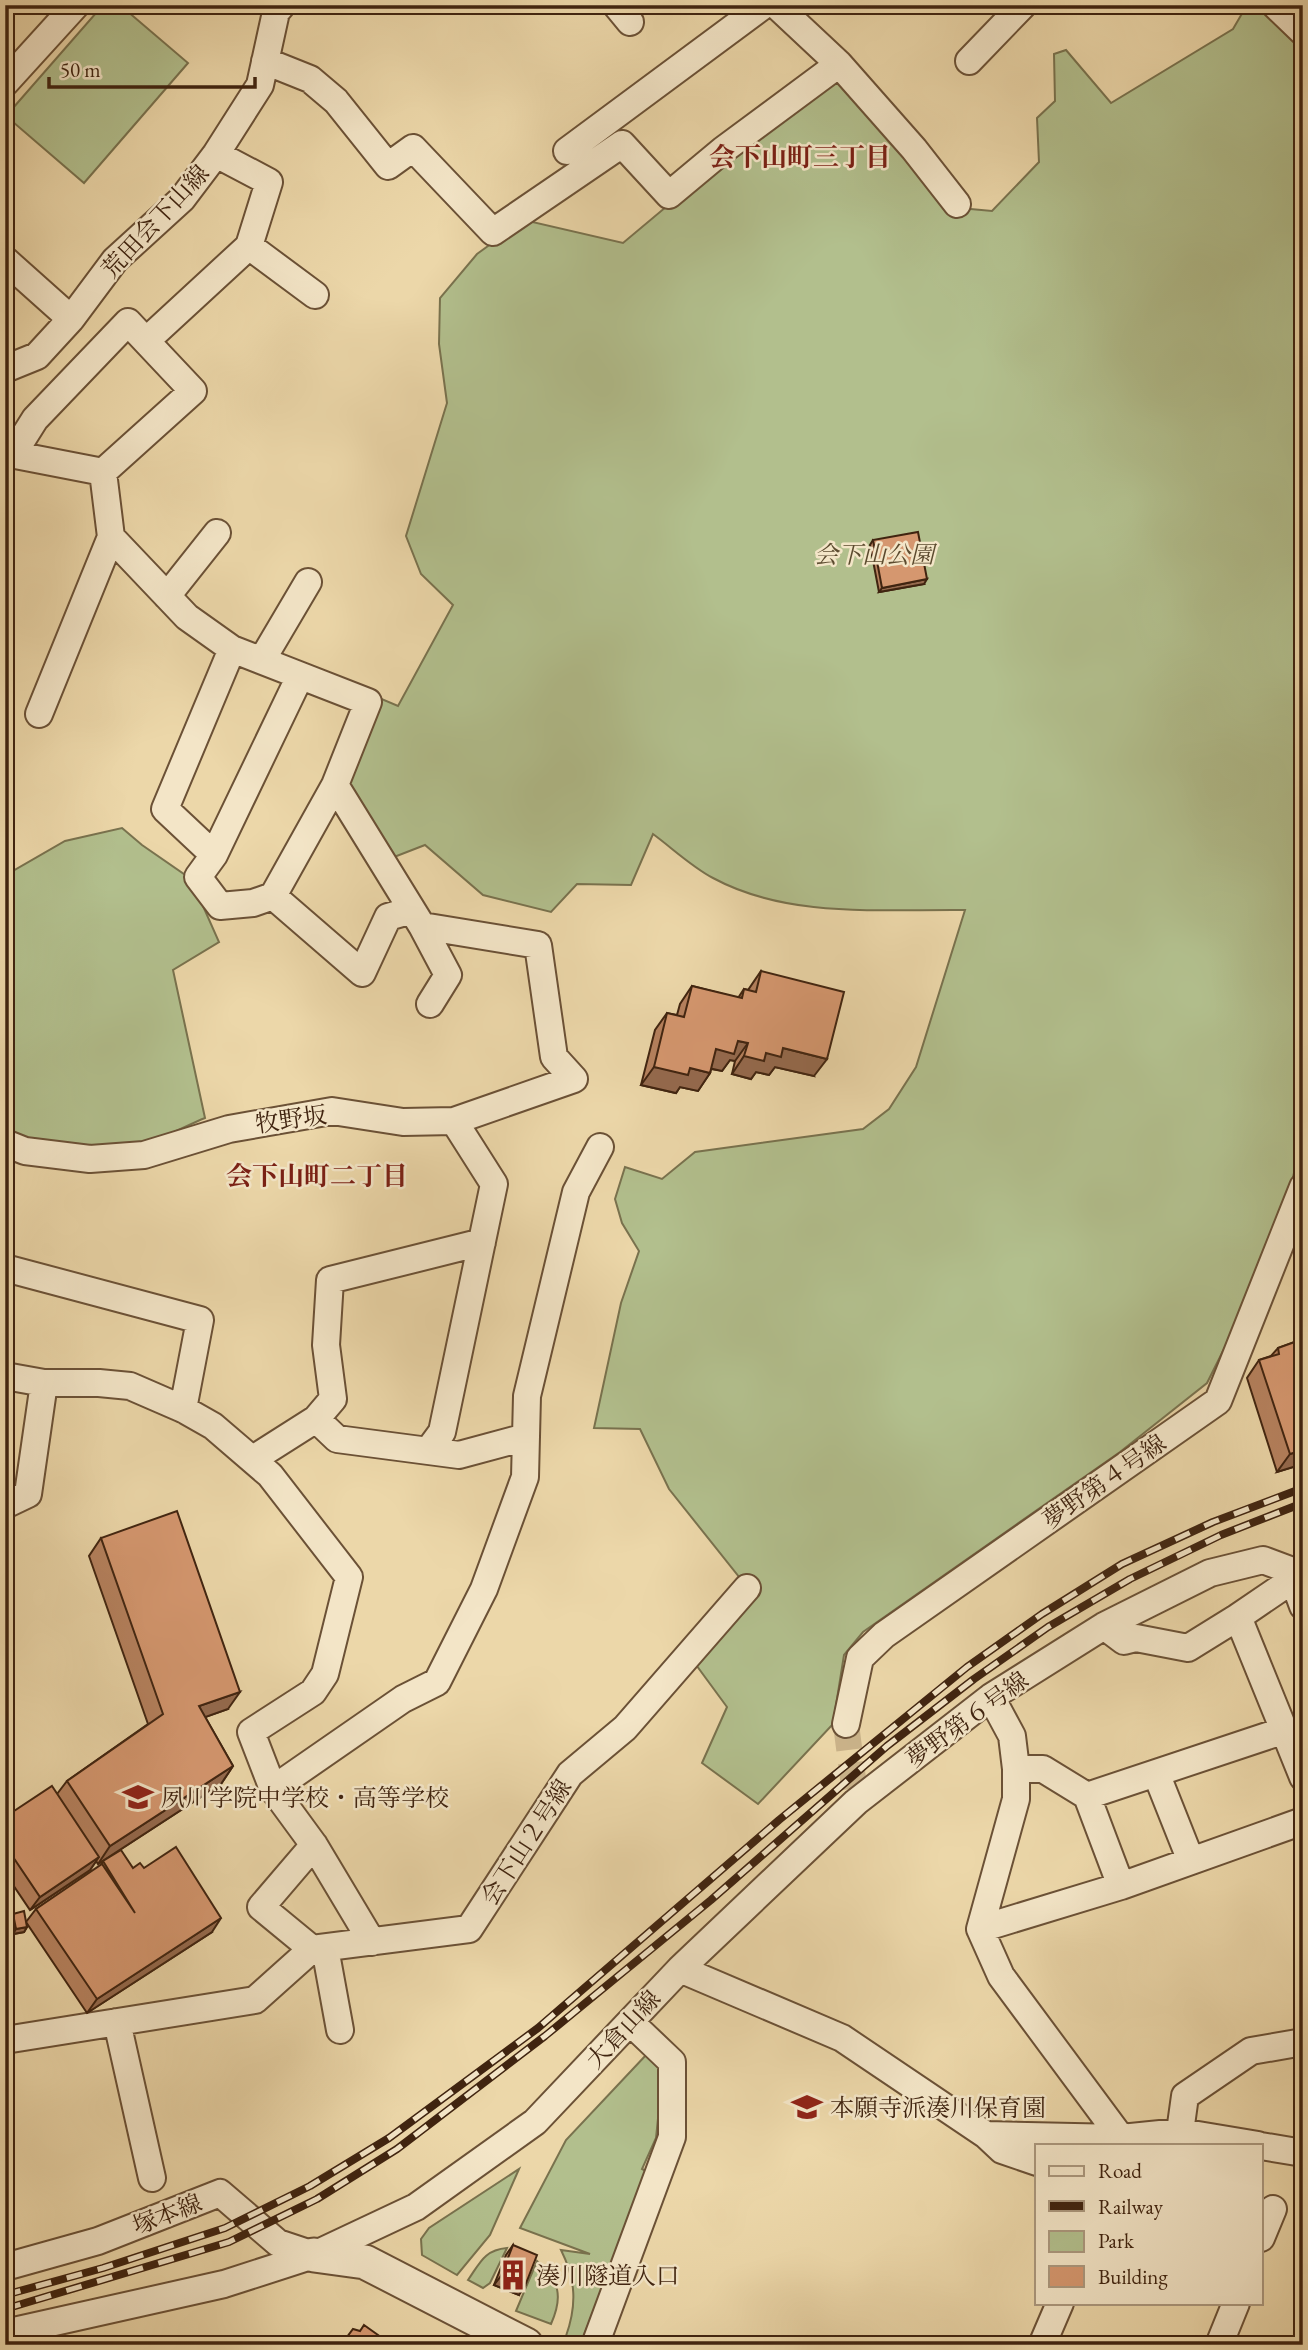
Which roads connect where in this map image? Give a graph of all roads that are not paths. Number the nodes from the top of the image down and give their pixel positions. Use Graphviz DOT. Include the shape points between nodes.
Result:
graph roads {
  1 [pos="76,5"];
  2 [pos="282,5"];
  3 [pos="764,5"];
  4 [pos="776,5"];
  5 [pos="1023,5"];
  6 [pos="1277,6"];
  7 [pos="1303,32"];
  8 [pos="265,61"];
  9 [pos="969,61"];
  10 [pos="839,64"];
  11 [pos="5,83"];
  12 [pos="567,151"];
  13 [pos="216,154"];
  14 [pos="957,204"];
  15 [pos="249,246"];
  16 [pos="5,260"];
  17 [pos="315,295"];
  18 [pos="71,319"];
  19 [pos="146,341"];
  20 [pos="5,369"];
  21 [pos="9,453"];
  22 [pos="103,472"];
  23 [pos="217,533"];
  24 [pos="111,537"];
  25 [pos="309,582"];
  26 [pos="167,596"];
  27 [pos="232,649"];
  28 [pos="262,660"];
  29 [pos="300,677"];
  30 [pos="39,714"];
  31 [pos="335,785"];
  32 [pos="214,855"];
  33 [pos="273,896"];
  34 [pos="417,918"];
  35 [pos="430,1004"];
  36 [pos="454,1121"];
  37 [pos="5,1143"];
  38 [pos="600,1147"];
  39 [pos="1303,1187"];
  40 [pos="482,1242"];
  41 [pos="5,1268"];
  42 [pos="5,1376"];
  43 [pos="44,1383"];
  44 [pos="183,1409"];
  45 [pos="316,1419"];
  46 [pos="526,1437"];
  47 [pos="428,1451"];
  48 [pos="253,1459"];
  49 [pos="5,1505"];
  50 [pos="1299,1576"];
  51 [pos="747,1588"];
  52 [pos="1303,1606"];
  53 [pos="1238,1617"];
  54 [pos="1104,1626"];
  55 [pos="991,1697"];
  56 [pos="846,1724"];
  57 [pos="1285,1730"];
  58 [pos="1016,1769"];
  59 [pos="1156,1773"];
  60 [pos="1303,1777"];
  61 [pos="273,1789"];
  62 [pos="1087,1796"];
  63 [pos="1303,1821"];
  64 [pos="314,1845"];
  65 [pos="1191,1861"];
  66 [pos="1121,1886"];
  67 [pos="980,1929"];
  68 [pos="372,1942"];
  69 [pos="318,1948"];
  70 [pos="680,1969"];
  71 [pos="117,2022"];
  72 [pos="630,2022"];
  73 [pos="340,2031"];
  74 [pos="5,2040"];
  75 [pos="1303,2042"];
  76 [pos="1180,2132"];
  77 [pos="986,2135"];
  78 [pos="1121,2138"];
  79 [pos="1248,2144"];
  80 [pos="1262,2146"];
  81 [pos="1303,2153"];
  82 [pos="1035,2161"];
  83 [pos="152,2178"];
  84 [pos="1273,2209"];
  85 [pos="1262,2236"];
  86 [pos="314,2255"];
  87 [pos="5,2267"];
  88 [pos="1060,2304"];
  89 [pos="1236,2304"];
  90 [pos="5,2333"];
  91 [pos="1051,2342"];
  92 [pos="526,2345"];
  93 [pos="595,2345"];
  94 [pos="1219,2345"];
  1 -- 11 [label="street"];
  2 -- 8 [label="street, 荒田会下山線" via="276,12"];
  3 -- 12 [label="street"];
  4 -- 10 [label="street"];
  5 -- 9 [label="street"];
  6 -- 7 [label="street"];
  8 -- 10 [label="street" via="310,79 388,166 413,148 493,232 622,144 669,195"];
  8 -- 13 [label="street, 荒田会下山線" via="260,85"];
  10 -- 14 [label="street"];
  13 -- 15 [label="street" via="269,182"];
  13 -- 18 [label="street, 荒田会下山線" via="182,199 115,260"];
  15 -- 17 [label="street"];
  15 -- 19 [label="street"];
  16 -- 18 [label="street"];
  18 -- 20 [label="street, 荒田会下山線" via="37,356"];
  19 -- 21 [label="street" via="128,322 35,419"];
  19 -- 22 [label="street" via="193,391"];
  21 -- 22 [label="street"];
  22 -- 24 [label="street"];
  23 -- 26 [label="street"];
  24 -- 26 [label="street"];
  24 -- 30 [label="street"];
  25 -- 28 [label="street"];
  26 -- 27 [label="street" via="187,617"];
  27 -- 28 [label="street"];
  27 -- 32 [label="street" via="165,808"];
  28 -- 29 [label="street"];
  29 -- 31 [label="street" via="368,702"];
  29 -- 32 [label="street"];
  31 -- 33 [label="street"];
  31 -- 34 [label="street"];
  32 -- 33 [label="street" via="198,877 220,906"];
  33 -- 34 [label="street" via="362,973 388,917"];
  34 -- 35 [label="street" via="448,975"];
  34 -- 36 [label="street, 牧野坂" via="538,945 554,1057 574,1079"];
  36 -- 37 [label="street, 牧野坂" via="403,1122 332,1111 229,1129 144,1155 90,1159 25,1151"];
  36 -- 40 [label="street" via="494,1184"];
  38 -- 46 [label="street" via="576,1192 527,1396"];
  39 -- 56 [label="street, 夢野第４号線" via="1217,1401 884,1635 860,1658"];
  40 -- 45 [label="street" via="330,1280 327,1345 333,1399"];
  40 -- 47 [label="street" via="442,1432"];
  41 -- 44 [label="street" via="200,1320"];
  42 -- 43 [label="street"];
  43 -- 44 [label="street" via="130,1386"];
  43 -- 49 [label="street" via="27,1494"];
  44 -- 48 [label="street" via="213,1426"];
  45 -- 47 [label="street" via="337,1439"];
  45 -- 48 [label="street"];
  46 -- 47 [label="street" via="459,1455"];
  46 -- 61 [label="street" via="525,1477 484,1589 437,1682 404,1699"];
  48 -- 61 [label="street" via="306,1518 349,1577 326,1674 313,1692 251,1732"];
  50 -- 52 [label="street"];
  50 -- 53 [label="street"];
  50 -- 54 [label="street, 夢野第６号線" via="1263,1560 1210,1573"];
  51 -- 68 [label="street, 会下山２号線" via="625,1728 570,1774 469,1929"];
  53 -- 54 [label="street" via="1188,1648 1124,1641"];
  53 -- 57 [label="street"];
  54 -- 55 [label="street, 夢野第６号線"];
  55 -- 58 [label="street" via="1012,1736"];
  55 -- 70 [label="street, 夢野第６号線" via="856,1802"];
  57 -- 59 [label="street"];
  57 -- 60 [label="street"];
  58 -- 62 [label="street" via="1042,1769"];
  58 -- 67 [label="street" via="1016,1799"];
  59 -- 62 [label="street"];
  59 -- 65 [label="street"];
  61 -- 64 [label="street"];
  62 -- 66 [label="street"];
  63 -- 65 [label="street"];
  64 -- 68 [label="street"];
  64 -- 69 [label="street" via="261,1907"];
  65 -- 66 [label="street"];
  66 -- 67 [label="street"];
  67 -- 78 [label="street" via="1001,1976"];
  68 -- 69 [label="street, 会下山２号線"];
  69 -- 71 [label="street" via="255,2000"];
  69 -- 73 [label="street"];
  70 -- 72 [label="street, 大倉山線"];
  70 -- 77 [label="street, 大倉山線" via="842,2038"];
  71 -- 74 [label="street"];
  71 -- 83 [label="street"];
  72 -- 86 [label="street, 大倉山線" via="535,2122 415,2207"];
  72 -- 93 [label="street" via="672,2062 672,2137"];
  75 -- 76 [label="street" via="1251,2050 1185,2096"];
  76 -- 78 [label="street"];
  76 -- 79 [label="street"];
  77 -- 78 [label="street"];
  77 -- 82 [label="street, 大倉山線" via="1002,2150"];
  80 -- 81 [label="street"];
  84 -- 85 [label="street"];
  86 -- 87 [label="street, 塚本線" via="278,2243 220,2193 98,2241"];
  86 -- 90 [label="street, 大倉山線" via="224,2284"];
  86 -- 92 [label="street" via="365,2262"];
  88 -- 91 [label="street"];
  89 -- 94 [label="street"];
}
